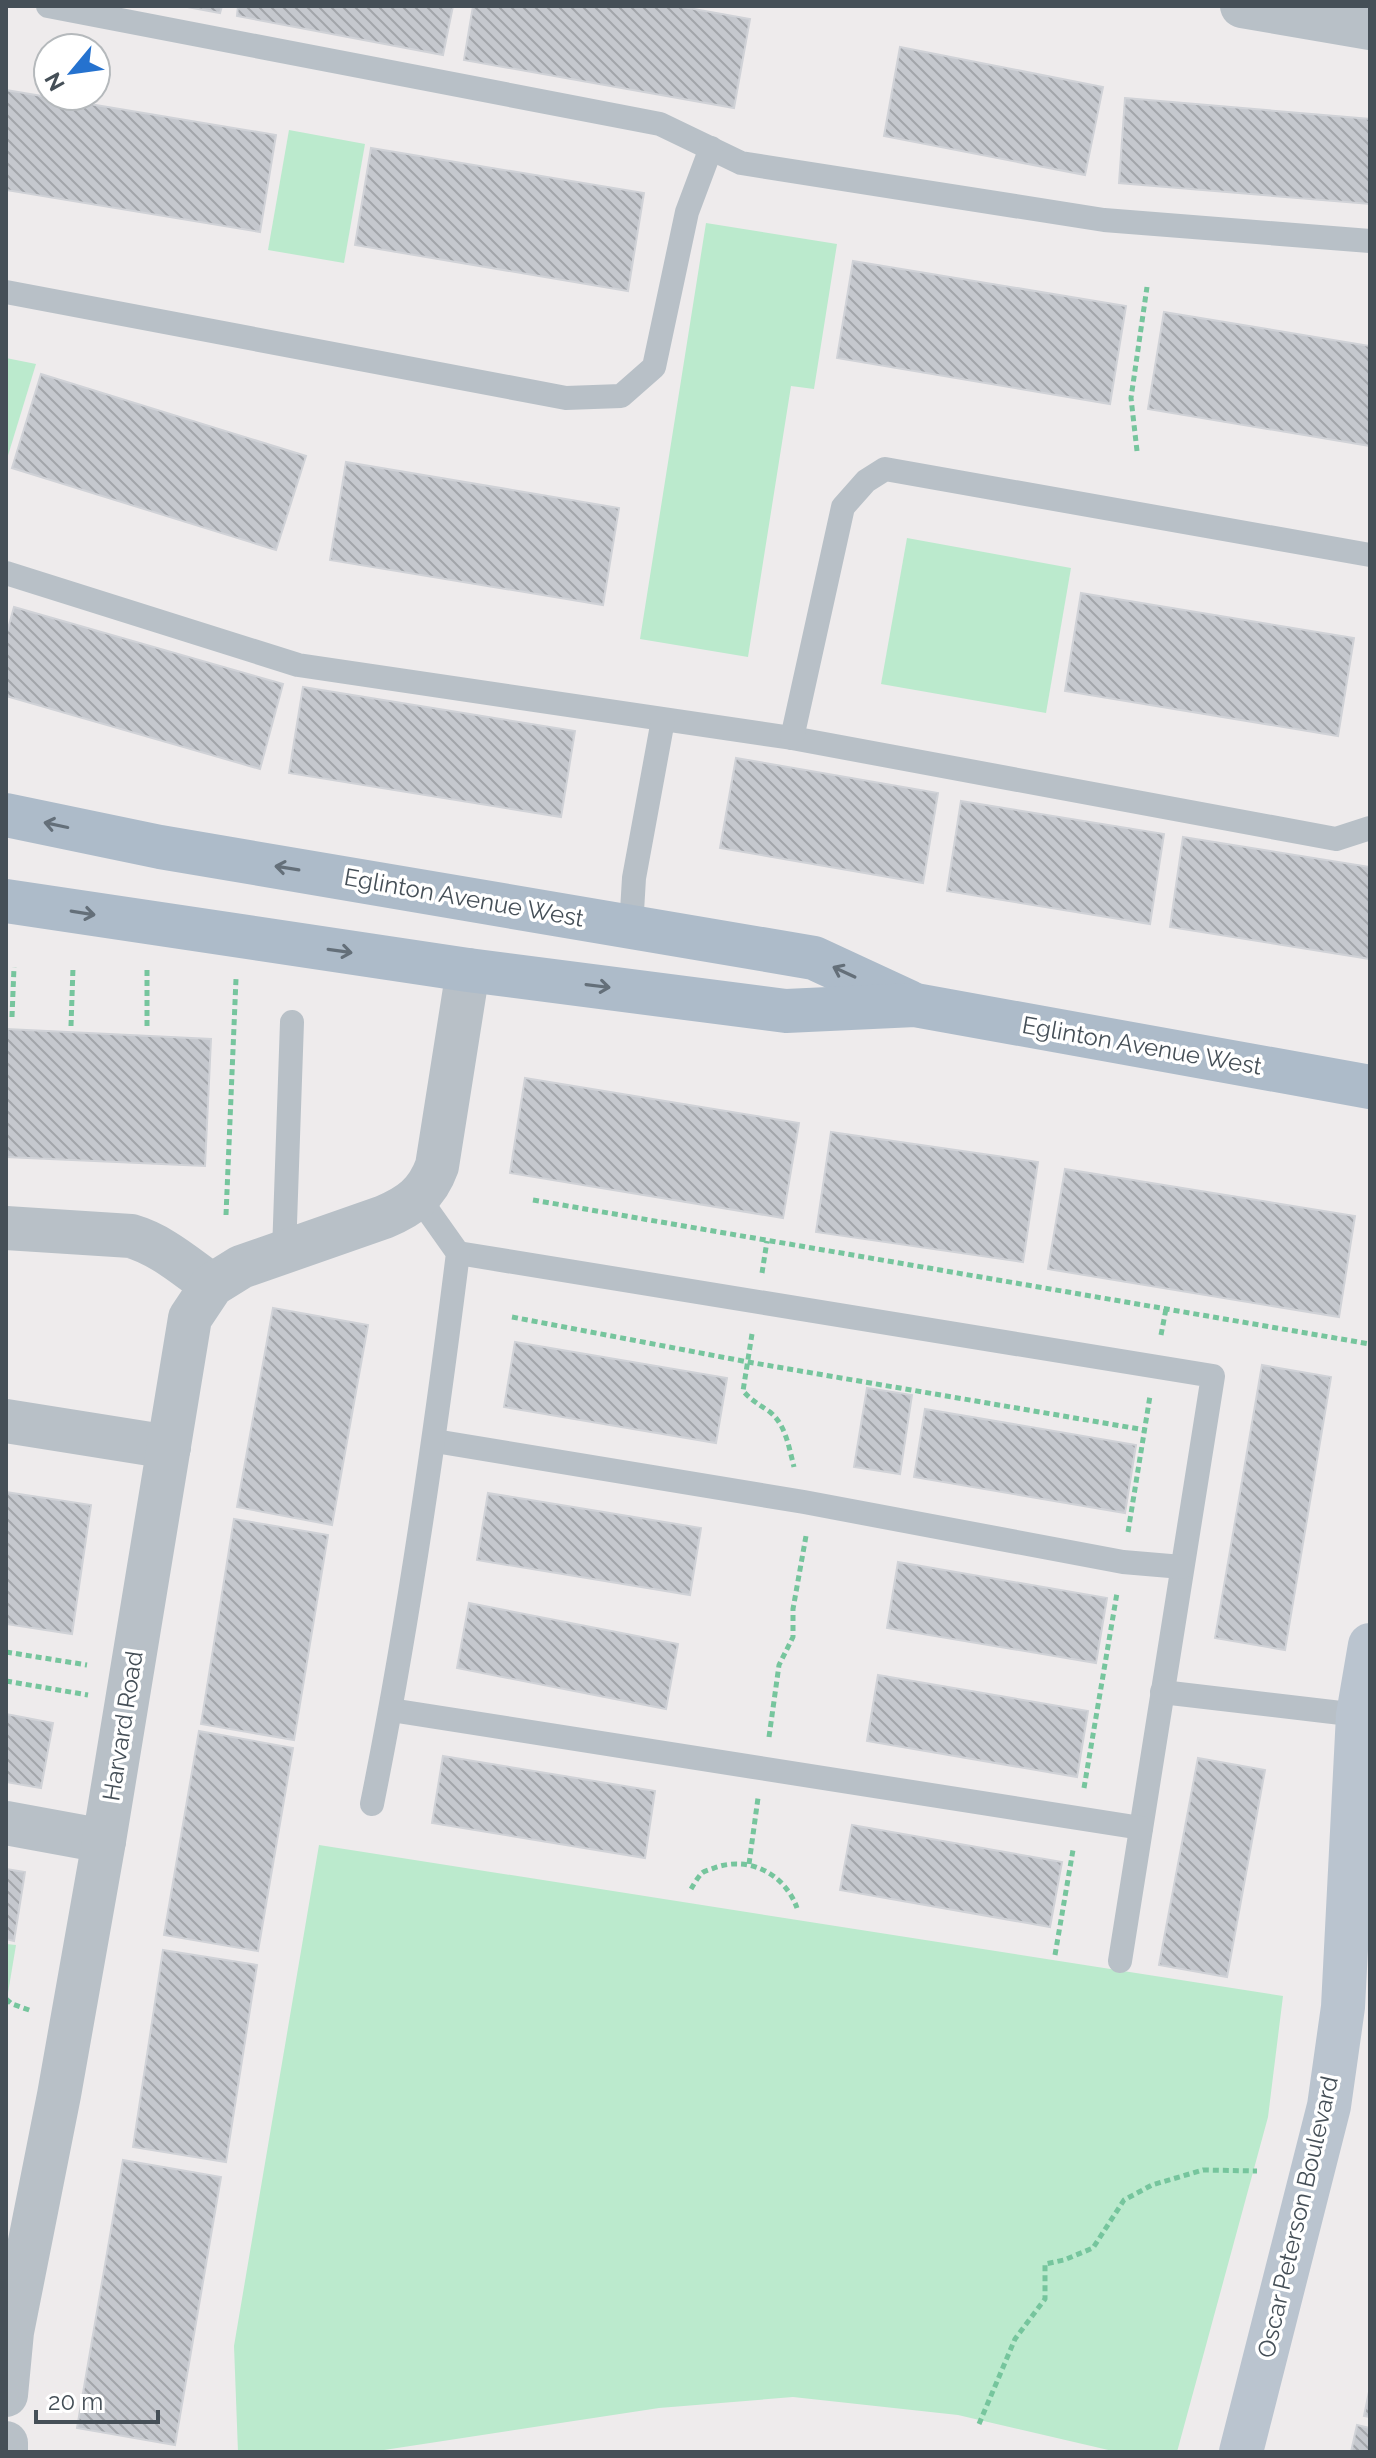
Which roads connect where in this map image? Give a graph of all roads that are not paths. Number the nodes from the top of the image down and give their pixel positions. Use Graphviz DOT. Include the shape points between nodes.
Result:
graph roads {
  1 [pos="48,6"];
  2 [pos="1242,6"];
  3 [pos="1367,20"];
  4 [pos="711,148"];
  5 [pos="1370,241"];
  6 [pos="6,292"];
  7 [pos="1370,555"];
  8 [pos="6,573"];
  9 [pos="663,720"];
  10 [pos="792,738"];
  11 [pos="6,815"];
  12 [pos="1370,828"];
  13 [pos="6,901"];
  14 [pos="631,928"];
  15 [pos="468,970"];
  16 [pos="915,1005"];
  17 [pos="292,1022"];
  18 [pos="1370,1087"];
  19 [pos="419,1198"];
  20 [pos="6,1228"];
  21 [pos="284,1252"];
  22 [pos="458,1253"];
  23 [pos="212,1285"];
  24 [pos="6,1421"];
  25 [pos="435,1441"];
  26 [pos="169,1447"];
  27 [pos="1182,1567"];
  28 [pos="1370,1645"];
  29 [pos="1162,1692"];
  30 [pos="391,1710"];
  31 [pos="1358,1715"];
  32 [pos="372,1804"];
  33 [pos="6,1823"];
  34 [pos="1141,1828"];
  35 [pos="104,1841"];
  36 [pos="1120,1961"];
  37 [pos="9,2332"];
  38 [pos="6,2395"];
  39 [pos="6,2443"];
  40 [pos="6,2452"];
  41 [pos="1241,2452"];
  1 -- 4 [label="lane" via="660,124"];
  2 -- 3 [label="street"];
  4 -- 5 [label="lane" via="741,163 1104,220"];
  4 -- 6 [label="lane" via="687,212 654,367 621,396 566,398"];
  7 -- 10 [label="lane" via="885,469 843,507"];
  8 -- 9 [label="lane" via="298,665"];
  9 -- 10 [label="lane"];
  9 -- 14 [label="lane" via="634,878"];
  10 -- 12 [label="lane" via="1336,839"];
  14 -- 11 [label="main road, Eglinton Avenue West, one-way" via="160,847"];
  13 -- 15 [label="main road, Eglinton Avenue West, one-way"];
  16 -- 14 [label="main road, Eglinton Avenue West, one-way" via="814,958"];
  15 -- 16 [label="main road, Eglinton Avenue West, one-way" via="786,1011"];
  15 -- 19 [label="street" via="437,1166"];
  16 -- 18 [label="main road, Eglinton Avenue West"];
  17 -- 21 [label="lane"];
  19 -- 21 [label="street, Harvard Road" via="384,1217"];
  19 -- 22 [label="lane"];
  20 -- 23 [label="street" via="147,1240"];
  21 -- 23 [label="street, Harvard Road" via="241,1267"];
  22 -- 25 [label="lane"];
  22 -- 27 [label="lane" via="1213,1376"];
  23 -- 26 [label="street, Harvard Road" via="190,1318"];
  24 -- 26 [label="street"];
  25 -- 27 [label="lane" via="1123,1562"];
  25 -- 30 [label="lane"];
  26 -- 35 [label="street, Harvard Road"];
  27 -- 29 [label="lane"];
  28 -- 31 [label="street, Oscar Peterson Boulevard"];
  29 -- 31 [label="lane"];
  29 -- 34 [label="lane"];
  30 -- 32 [label="lane"];
  30 -- 34 [label="lane"];
  31 -- 41 [label="street, Oscar Peterson Boulevard" via="1343,2007 1329,2106"];
  33 -- 35 [label="street"];
  34 -- 36 [label="lane"];
  35 -- 37 [label="street, Harvard Road" via="59,2095"];
  37 -- 38 [label="street, Harvard Road"];
  39 -- 40 [label="street"];
}
